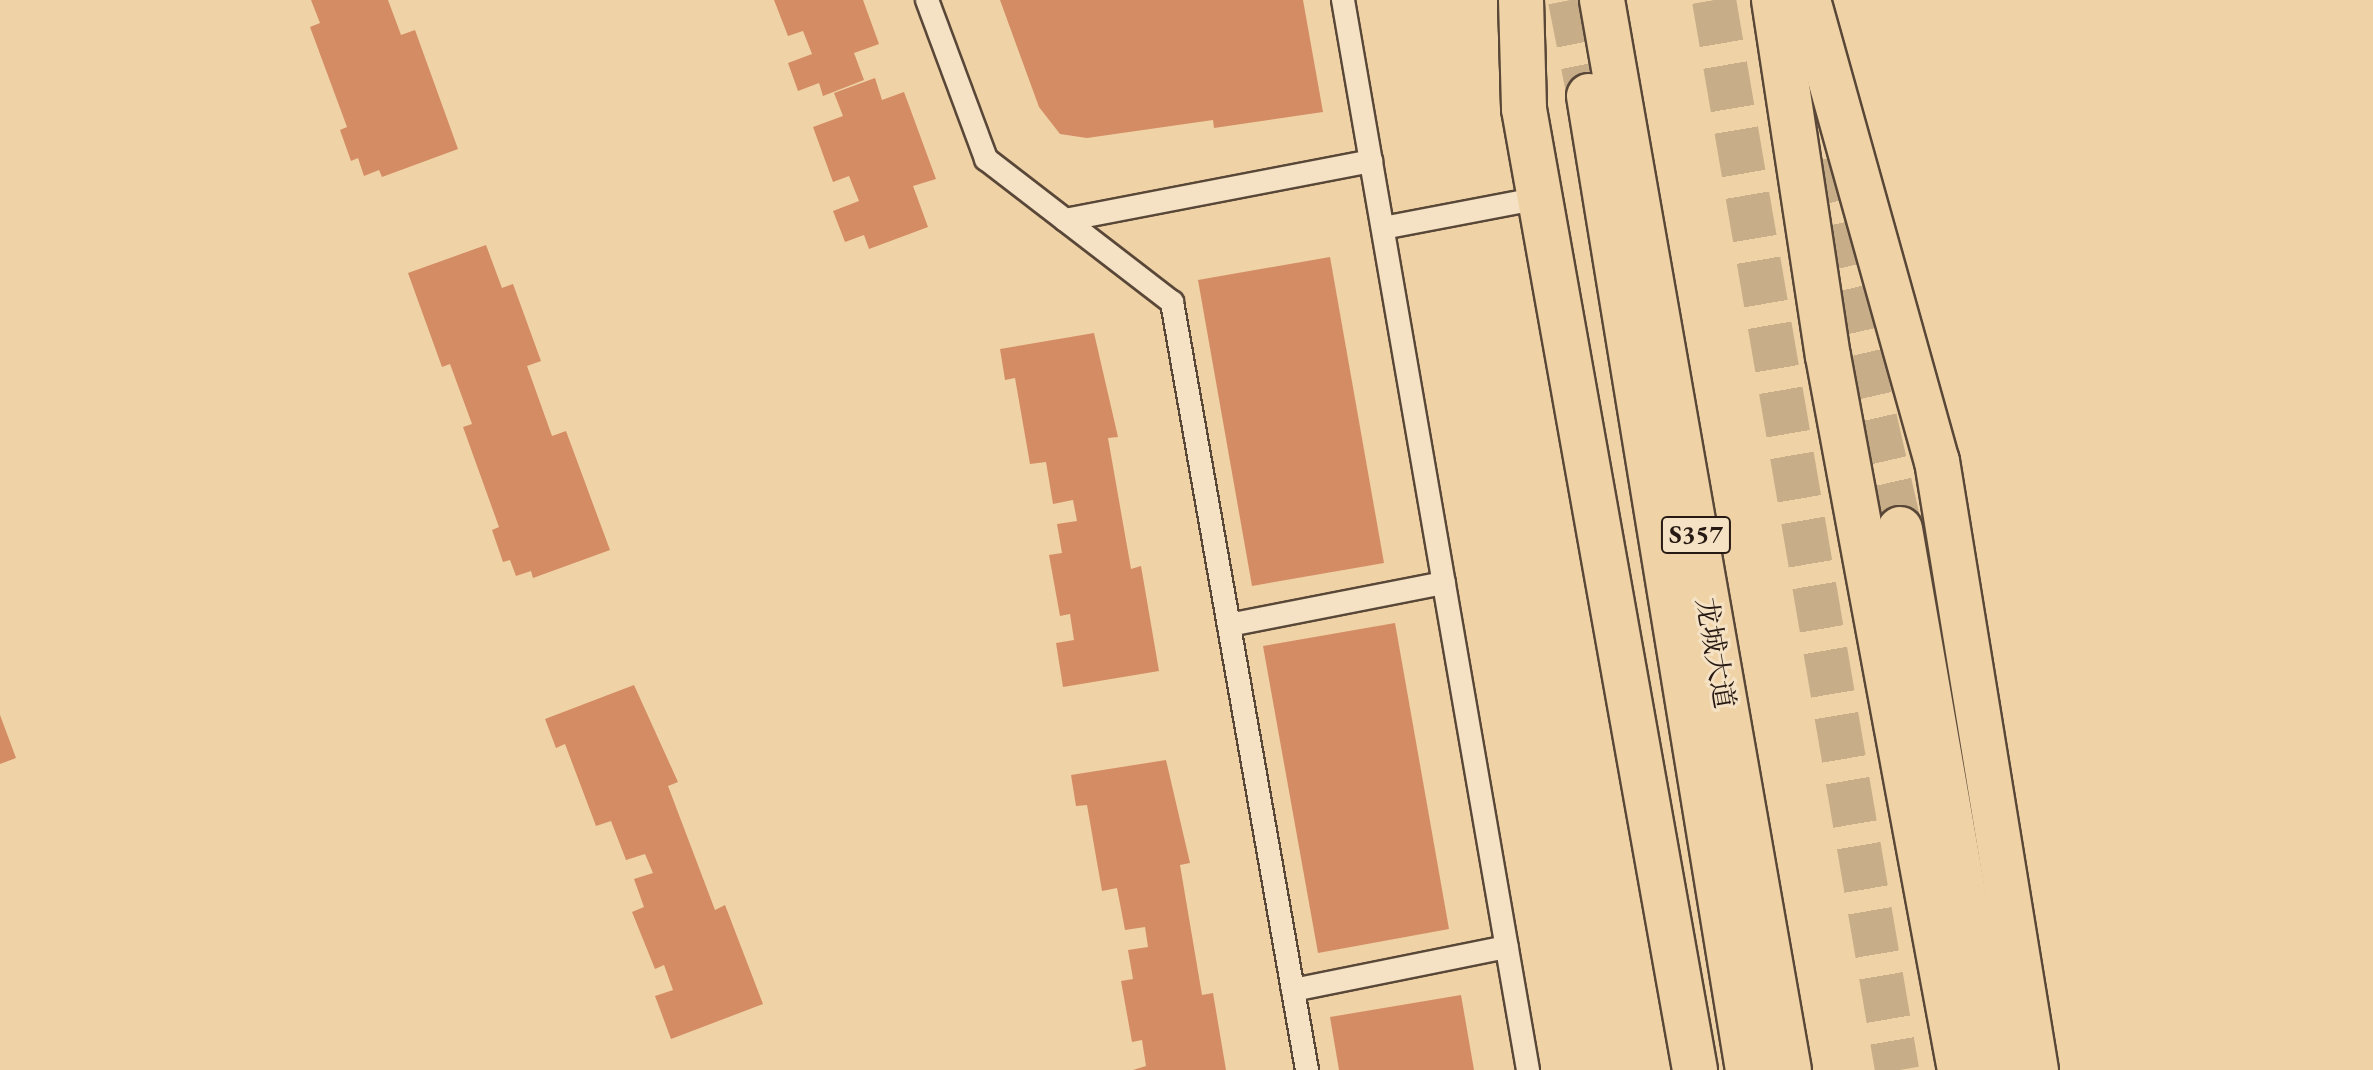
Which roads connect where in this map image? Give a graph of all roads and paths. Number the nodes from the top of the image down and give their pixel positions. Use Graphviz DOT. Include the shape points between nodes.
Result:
graph roads {
  1 [pos="927,0"];
  2 [pos="1343,0"];
  3 [pos="1521,0"];
  4 [pos="1602,0"];
  5 [pos="1774,0"];
  6 [pos="1808,0"];
  7 [pos="1589,96"];
  8 [pos="1371,161"];
  9 [pos="1540,198"];
  10 [pos="1065,220"];
  11 [pos="1383,228"];
  12 [pos="1900,529"];
  13 [pos="1444,583"];
  14 [pos="1229,625"];
  15 [pos="1507,947"];
  16 [pos="1293,990"];
  17 [pos="1307,1070"];
  18 [pos="1528,1070"];
  19 [pos="1695,1070"];
  20 [pos="1748,1070"];
  21 [pos="1789,1070"];
  22 [pos="1960,1070"];
  23 [pos="1994,1070"];
  24 [pos="2036,1070"];
  1 -- 10 [label="lane" via="986,159"];
  2 -- 8 [label="lane"];
  3 -- 9 [label="main road" via="1524,109"];
  4 -- 21 [label="main road, 龙城大道 / S357"];
  5 -- 22 [label="main road" via="1828,356"];
  6 -- 24 [label="main road" via="1937,461"];
  7 -- 20 [label="main road"];
  8 -- 10 [label="lane"];
  8 -- 11 [label="lane"];
  9 -- 11 [label="lane"];
  9 -- 19 [label="main road"];
  10 -- 14 [label="lane" via="1172,302"];
  11 -- 13 [label="lane"];
  12 -- 23 [label="main road"];
  13 -- 14 [label="lane"];
  13 -- 15 [label="lane"];
  14 -- 16 [label="lane"];
  15 -- 16 [label="lane"];
  15 -- 18 [label="lane"];
  16 -- 17 [label="lane"];
}
